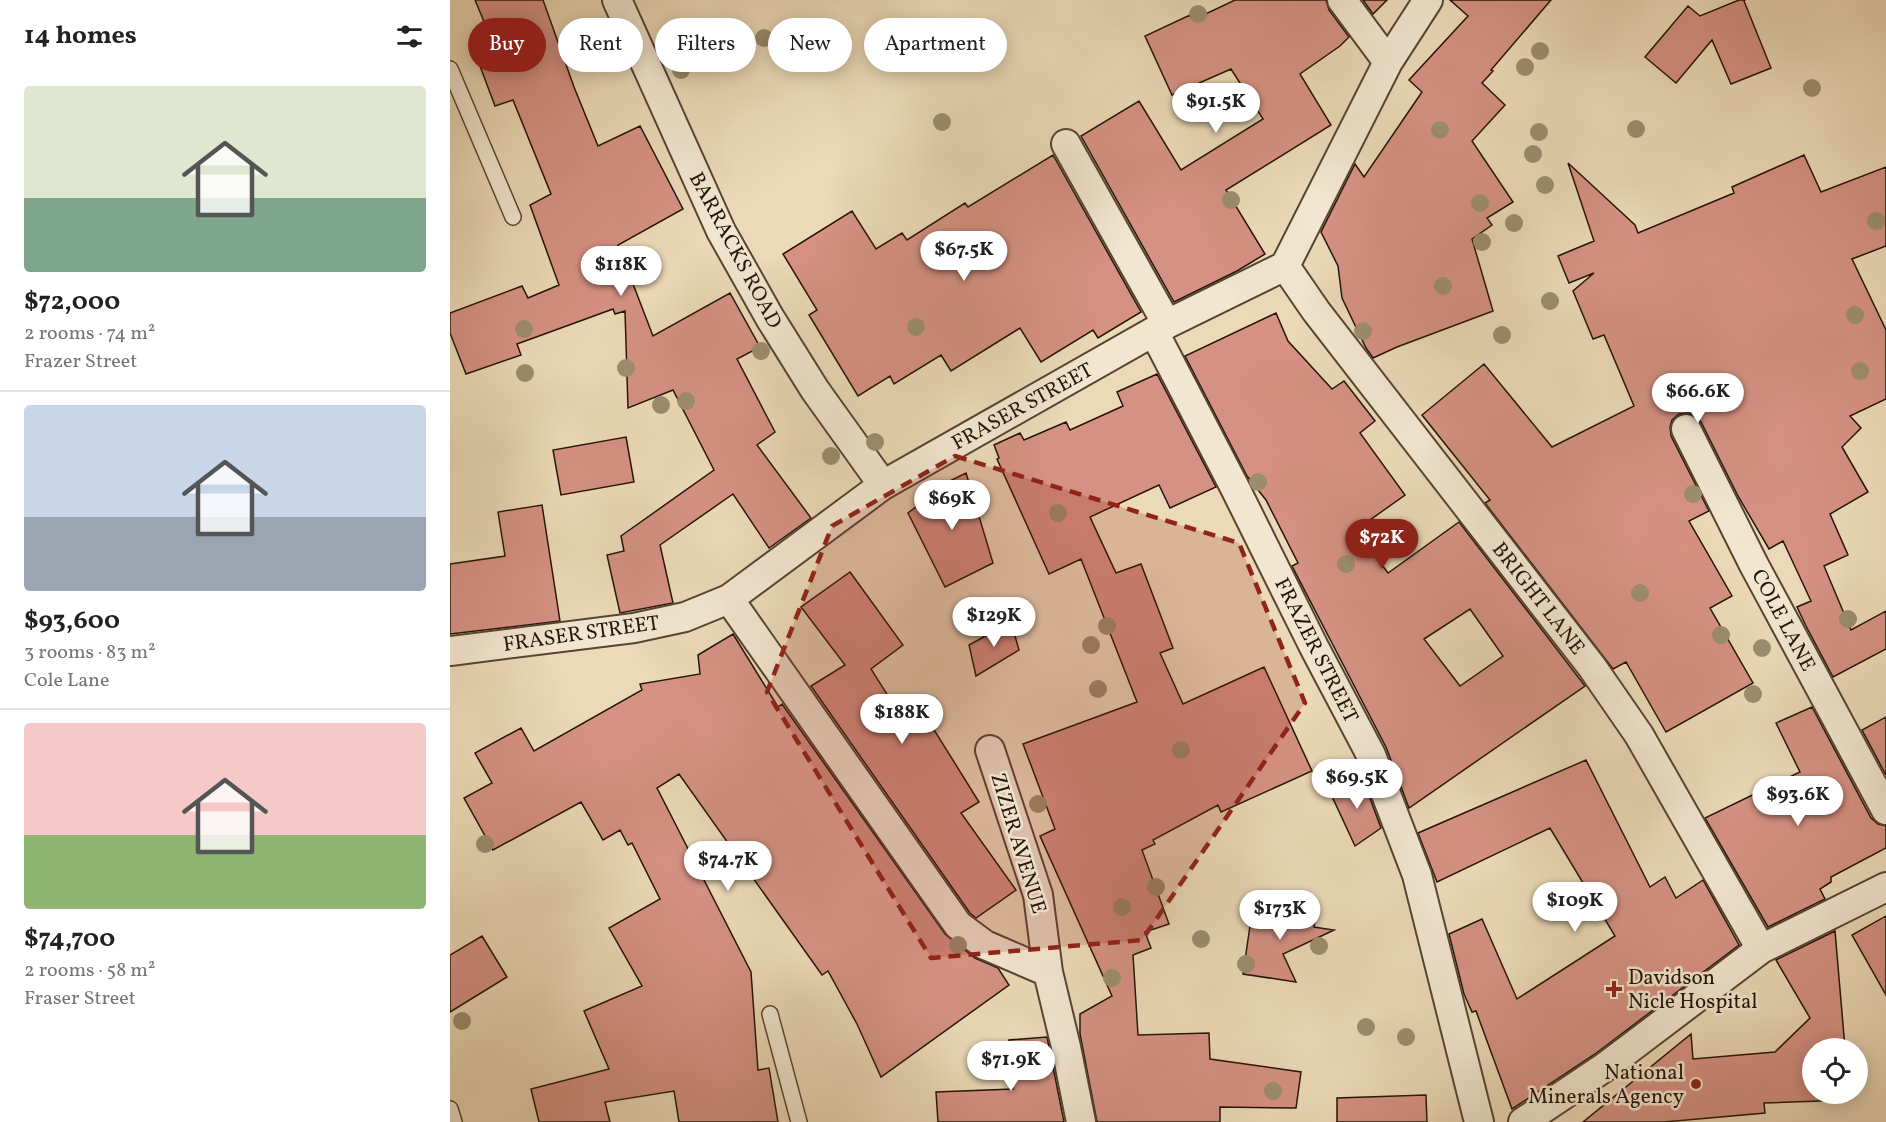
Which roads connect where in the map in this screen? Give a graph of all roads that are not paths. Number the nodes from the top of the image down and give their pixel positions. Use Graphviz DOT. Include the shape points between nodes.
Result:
graph roads {
  1 [pos="617,0"];
  2 [pos="1342,0"];
  3 [pos="1428,0"];
  4 [pos="1388,62"];
  5 [pos="450,69"];
  6 [pos="1066,144"];
  7 [pos="513,217"];
  8 [pos="1285,266"];
  9 [pos="1160,328"];
  10 [pos="1686,429"];
  11 [pos="883,485"];
  12 [pos="729,599"];
  13 [pos="450,651"];
  14 [pos="990,750"];
  15 [pos="1886,810"];
  16 [pos="1886,887"];
  17 [pos="1761,949"];
  18 [pos="1048,972"];
  19 [pos="770,1014"];
  20 [pos="450,1109"];
  21 [pos="454,1122"];
  22 [pos="799,1122"];
  23 [pos="1081,1122"];
  24 [pos="1479,1122"];
  25 [pos="1523,1122"];
  1 -- 11 [label="street, BARRACKS ROAD" via="721,231 815,390"];
  2 -- 4 [label="street"];
  3 -- 4 [label="street"];
  4 -- 8 [label="street"];
  5 -- 7 [label="lane"];
  6 -- 9 [label="street, FRAZER STREET"];
  8 -- 9 [label="street, FRASER STREET"];
  8 -- 17 [label="street, BRIGHT LANE" via="1592,667 1639,735"];
  9 -- 11 [label="street, FRASER STREET"];
  9 -- 24 [label="street, FRAZER STREET" via="1234,486 1371,755 1417,875"];
  10 -- 15 [label="street, COLE LANE" via="1754,565"];
  11 -- 12 [label="street, FRASER STREET"];
  12 -- 13 [label="street, FRASER STREET" via="685,617 634,628"];
  12 -- 18 [label="street" via="958,925 985,945"];
  14 -- 18 [label="street, ZIZER AVENUE" via="1038,895"];
  16 -- 17 [label="street"];
  17 -- 25 [label="street" via="1605,1067"];
  18 -- 23 [label="street, ZIZER AVENUE"];
  19 -- 22 [label="lane"];
  20 -- 21 [label="lane"];
}
